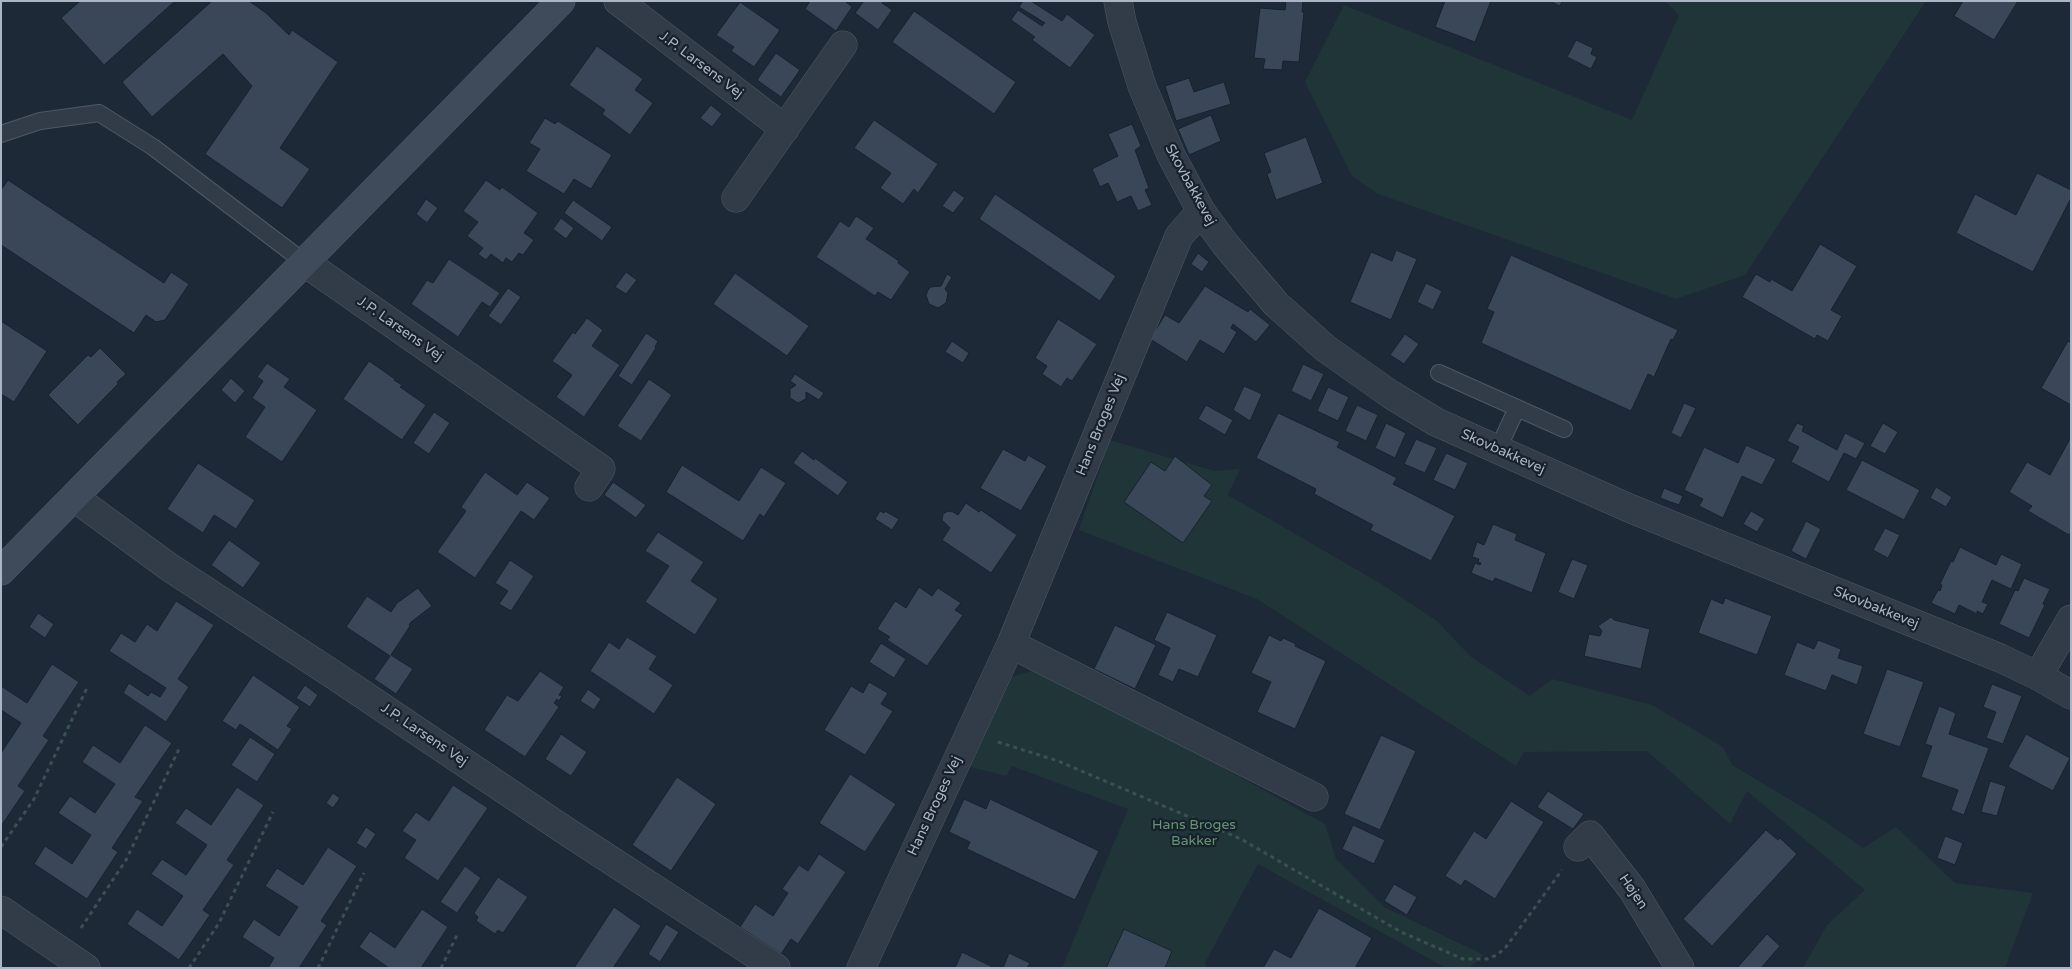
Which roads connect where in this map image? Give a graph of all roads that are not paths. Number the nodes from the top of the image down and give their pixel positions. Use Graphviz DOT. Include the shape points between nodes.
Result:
graph roads {
  1 [pos="562,1"];
  2 [pos="618,1"];
  3 [pos="1118,1"];
  4 [pos="843,45"];
  5 [pos="785,128"];
  6 [pos="1,134"];
  7 [pos="736,198"];
  8 [pos="1201,210"];
  9 [pos="304,262"];
  10 [pos="1439,373"];
  11 [pos="1517,408"];
  12 [pos="1564,429"];
  13 [pos="1498,450"];
  14 [pos="589,487"];
  15 [pos="75,498"];
  16 [pos="1,571"];
  17 [pos="2071,619"];
  18 [pos="1011,644"];
  19 [pos="2038,676"];
  20 [pos="2071,695"];
  21 [pos="1314,797"];
  22 [pos="1578,847"];
  23 [pos="1,910"];
  24 [pos="86,968"];
  25 [pos="776,968"];
  26 [pos="860,968"];
  27 [pos="1680,968"];
  1 -- 9 [label="street"];
  2 -- 5 [label="street, J.P. Larsens Vej"];
  3 -- 8 [label="street, Skovbakkevej" via="1142,86 1170,155"];
  4 -- 5 [label="street"];
  5 -- 7 [label="street"];
  6 -- 9 [label="lane, J.P. Larsens Vej" via="40,122 99,113 153,147"];
  8 -- 13 [label="street, Skovbakkevej" via="1276,304 1325,348 1436,422"];
  8 -- 18 [label="street, Hans Broges Vej" via="1179,236"];
  9 -- 14 [label="street, J.P. Larsens Vej" via="601,469"];
  9 -- 15 [label="street"];
  10 -- 11 [label="lane"];
  11 -- 12 [label="lane"];
  11 -- 13 [label="lane"];
  13 -- 19 [label="street, Skovbakkevej" via="1629,508"];
  15 -- 16 [label="street"];
  15 -- 25 [label="street, J.P. Larsens Vej" via="168,568"];
  17 -- 19 [label="street"];
  18 -- 21 [label="street"];
  18 -- 26 [label="street, Hans Broges Vej"];
  19 -- 20 [label="street, Skovbakkevej"];
  22 -- 27 [label="street, Højen" via="1590,834 1632,889"];
  23 -- 24 [label="street"];
}
